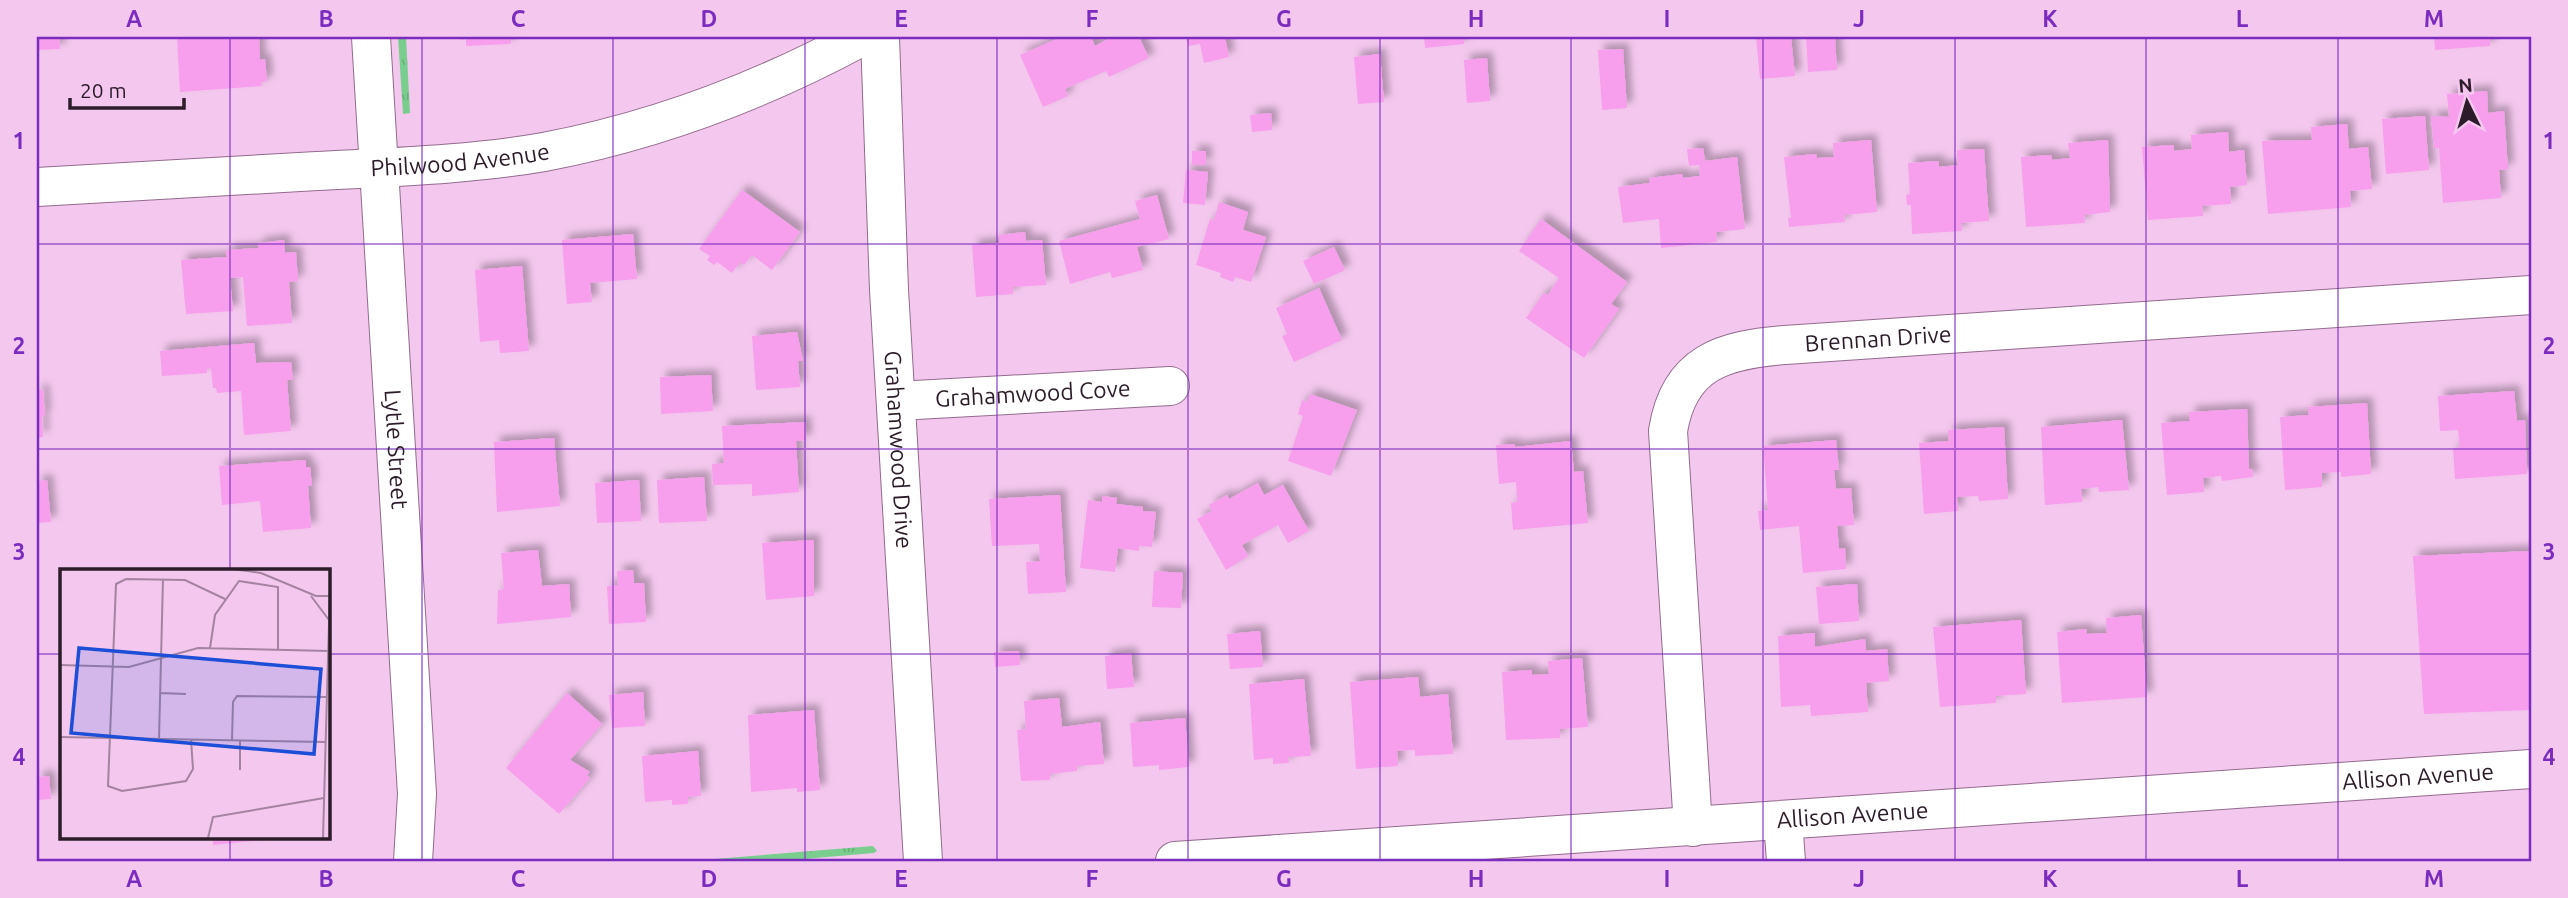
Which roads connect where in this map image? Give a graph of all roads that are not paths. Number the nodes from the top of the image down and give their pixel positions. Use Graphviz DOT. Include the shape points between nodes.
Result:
graph roads {
  1 [pos="371,37"];
  2 [pos="861,37"];
  3 [pos="880,37"];
  4 [pos="379,168"];
  5 [pos="37,187"];
  6 [pos="2531,295"];
  7 [pos="1170,386"];
  8 [pos="897,401"];
  9 [pos="2531,769"];
  10 [pos="1783,821"];
  11 [pos="1693,827"];
  12 [pos="1262,858"];
  13 [pos="413,861"];
  14 [pos="923,861"];
  15 [pos="1175,861"];
  16 [pos="1786,861"];
  1 -- 4 [label="street, Lytle Street"];
  2 -- 4 [label="street, Philwood Avenue" via="755,89 636,131 543,152"];
  3 -- 8 [label="street, Grahamwood Drive"];
  4 -- 5 [label="street, Philwood Avenue"];
  4 -- 13 [label="street, Lytle Street" via="417,794"];
  6 -- 11 [label="street, Brennan Drive" via="1745,348 1711,360 1679,392 1668,431"];
  7 -- 8 [label="street, Grahamwood Cove"];
  8 -- 14 [label="street, Grahamwood Drive"];
  9 -- 10 [label="street, Allison Avenue"];
  10 -- 11 [label="street, Allison Avenue"];
  10 -- 16 [label="street"];
  11 -- 12 [label="street, Allison Avenue"];
  12 -- 15 [label="street, Allison Avenue"];
}
